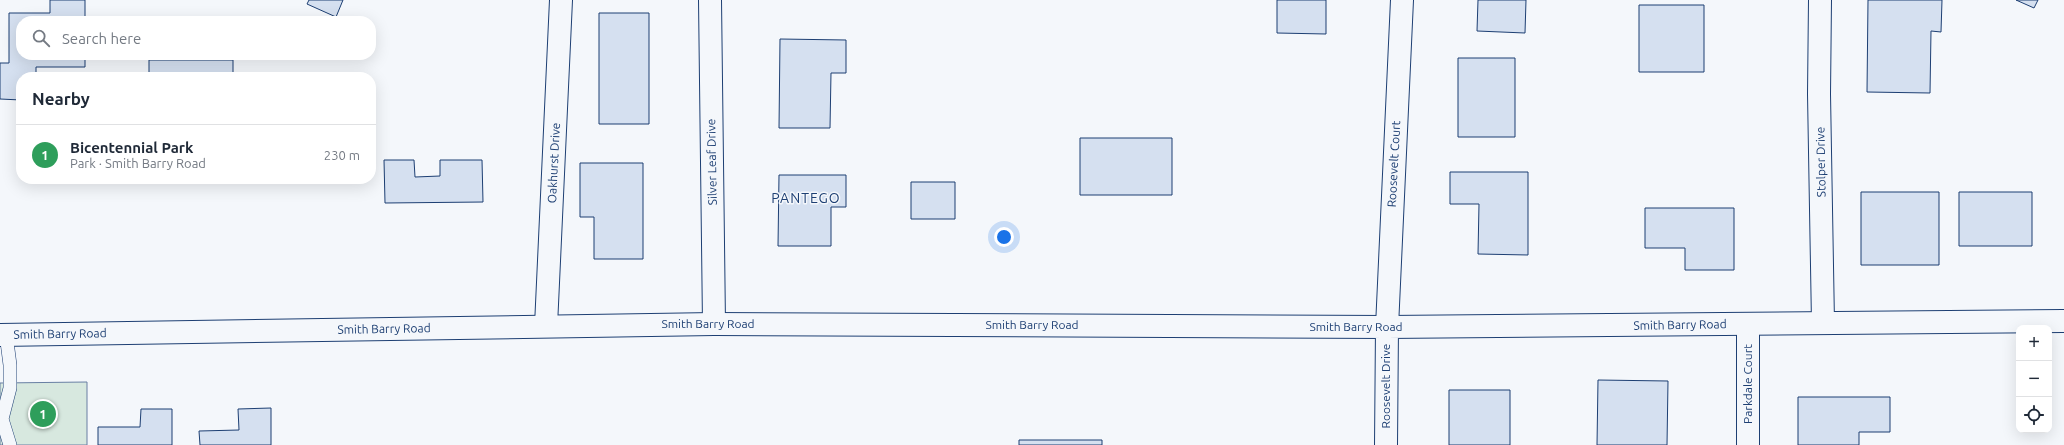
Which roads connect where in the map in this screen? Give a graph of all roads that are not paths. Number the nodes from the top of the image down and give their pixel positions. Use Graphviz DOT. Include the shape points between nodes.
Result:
graph roads {
  1 [pos="561,0"];
  2 [pos="710,0"];
  3 [pos="1402,0"];
  4 [pos="1820,0"];
  5 [pos="2064,321"];
  6 [pos="1823,323"];
  7 [pos="714,324"];
  8 [pos="1748,324"];
  9 [pos="546,326"];
  10 [pos="1387,327"];
  11 [pos="3,334"];
  12 [pos="1,417"];
  13 [pos="10,445"];
  14 [pos="1386,445"];
  15 [pos="1748,445"];
  1 -- 9 [label="street, Oakhurst Drive"];
  2 -- 7 [label="street, Silver Leaf Drive"];
  3 -- 10 [label="street, Roosevelt Court"];
  4 -- 6 [label="street, Stolper Drive"];
  5 -- 6 [label="street, Smith Barry Road"];
  6 -- 8 [label="street, Smith Barry Road"];
  7 -- 9 [label="street, Smith Barry Road"];
  7 -- 10 [label="street, Smith Barry Road"];
  8 -- 10 [label="street, Smith Barry Road"];
  8 -- 15 [label="street, Parkdale Court"];
  9 -- 11 [label="street, Smith Barry Road"];
  10 -- 14 [label="street, Roosevelt Drive"];
  11 -- 12 [label="lane" via="10,364 10,388"];
  12 -- 13 [label="lane"];
}
